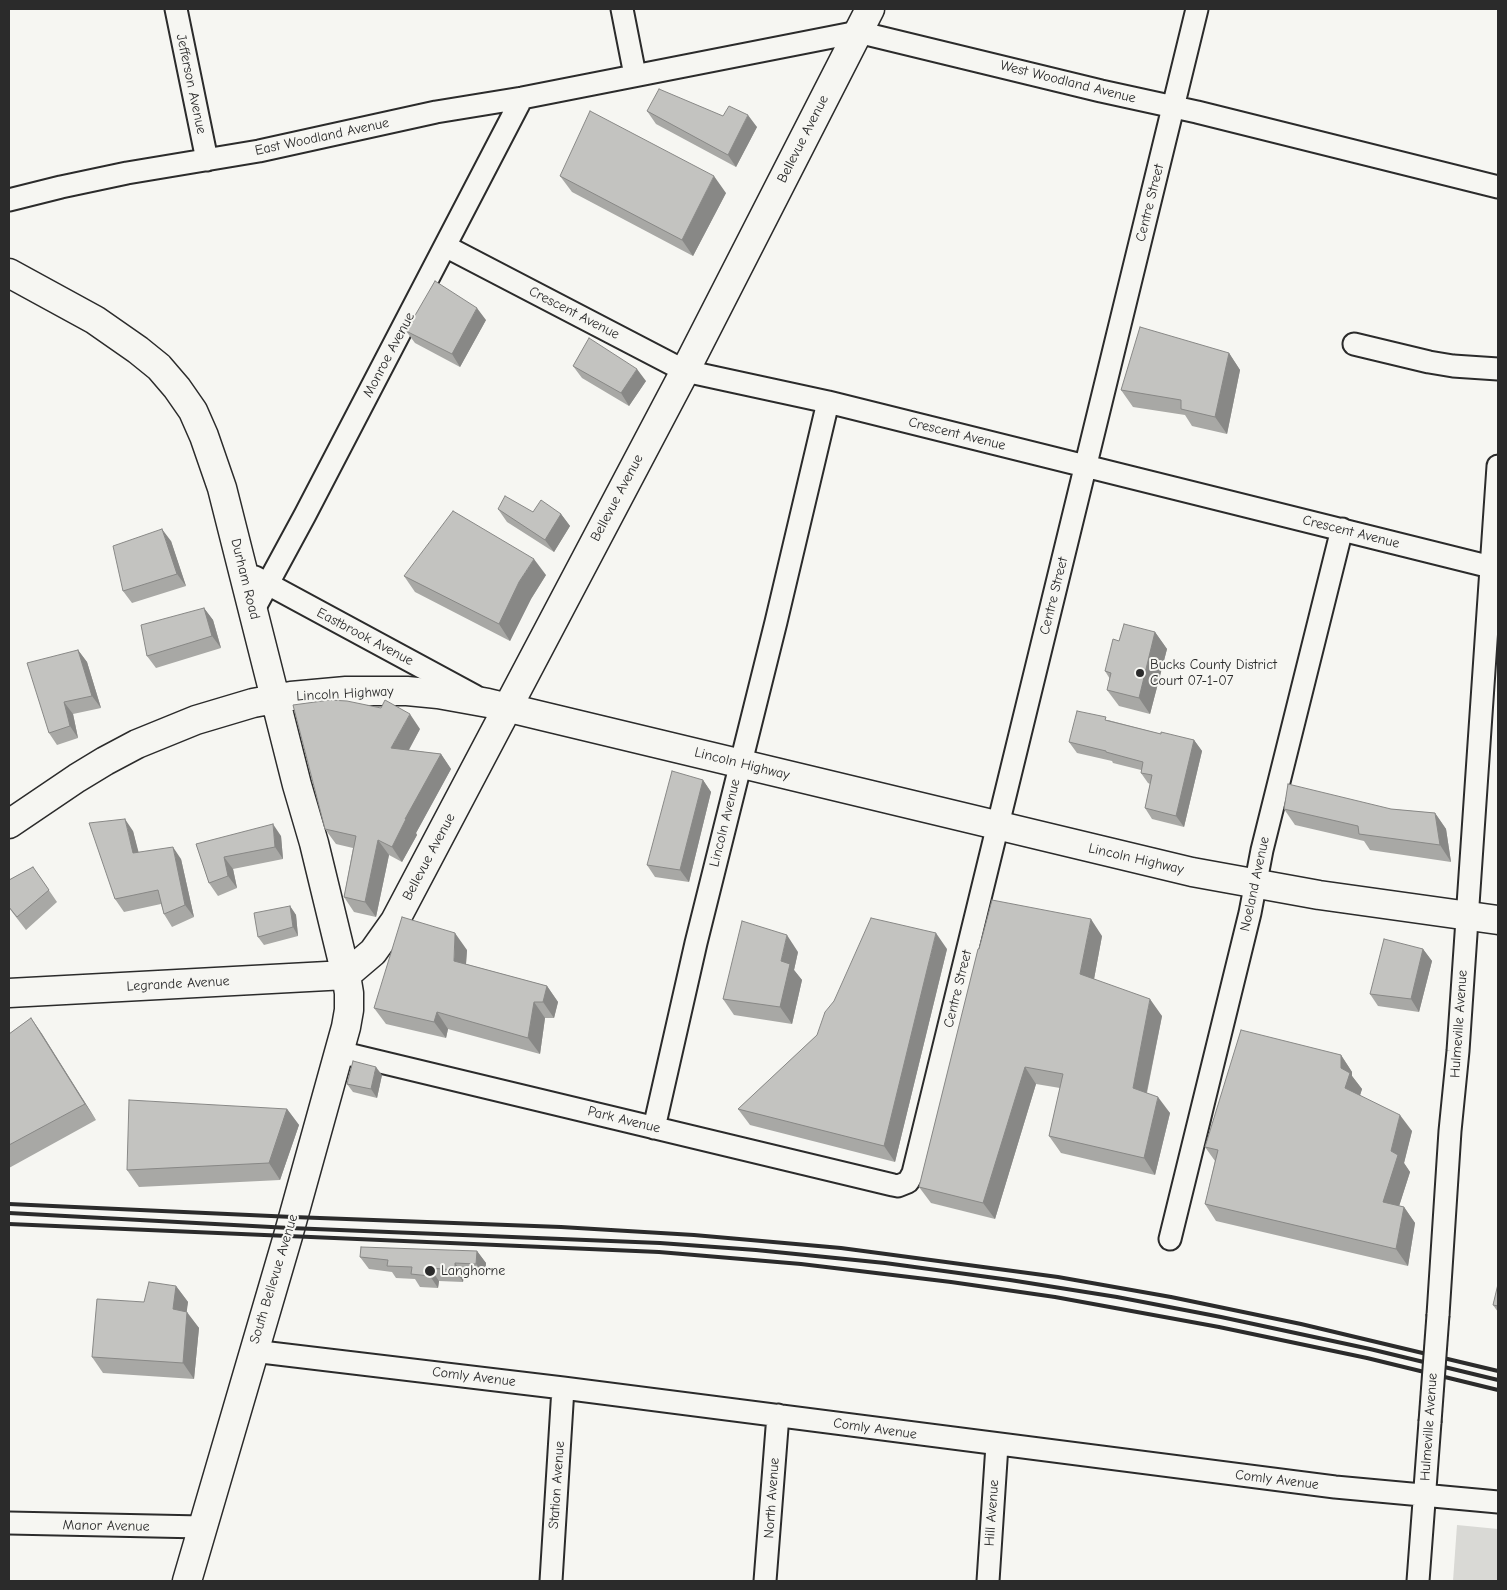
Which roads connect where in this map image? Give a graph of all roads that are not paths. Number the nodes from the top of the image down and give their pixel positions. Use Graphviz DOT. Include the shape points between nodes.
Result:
graph roads {
  1 [pos="176,9"];
  2 [pos="622,9"];
  3 [pos="1197,9"];
  4 [pos="864,20"];
  5 [pos="635,75"];
  6 [pos="522,98"];
  7 [pos="1174,107"];
  8 [pos="207,160"];
  9 [pos="1498,187"];
  10 [pos="9,200"];
  11 [pos="446,246"];
  12 [pos="9,273"];
  13 [pos="1354,344"];
  14 [pos="1498,369"];
  15 [pos="684,371"];
  16 [pos="828,402"];
  17 [pos="1086,466"];
  18 [pos="1498,466"];
  19 [pos="1496,528"];
  20 [pos="1342,529"];
  21 [pos="1491,567"];
  22 [pos="243,571"];
  23 [pos="267,584"];
  24 [pos="253,611"];
  25 [pos="275,698"];
  26 [pos="497,705"];
  27 [pos="740,764"];
  28 [pos="9,824"];
  29 [pos="997,826"];
  30 [pos="1255,885"];
  31 [pos="1467,916"];
  32 [pos="1498,920"];
  33 [pos="346,975"];
  34 [pos="9,993"];
  35 [pos="339,1052"];
  36 [pos="654,1128"];
  37 [pos="908,1182"];
  38 [pos="1170,1240"];
  39 [pos="253,1351"];
  40 [pos="563,1388"];
  41 [pos="778,1415"];
  42 [pos="997,1445"];
  43 [pos="1424,1496"];
  44 [pos="1498,1502"];
  45 [pos="9,1523"];
  46 [pos="202,1527"];
  47 [pos="187,1581"];
  48 [pos="551,1581"];
  49 [pos="766,1581"];
  50 [pos="988,1581"];
  51 [pos="1418,1581"];
  1 -- 8 [label="street, Jefferson Avenue"];
  2 -- 5 [label="street"];
  3 -- 7 [label="street, Centre Street"];
  4 -- 5 [label="street, West Woodland Avenue"];
  4 -- 7 [label="street, West Woodland Avenue" via="1101,91"];
  4 -- 15 [label="main road, Bellevue Avenue"];
  5 -- 6 [label="street, East Woodland Avenue"];
  6 -- 8 [label="street, East Woodland Avenue" via="436,112"];
  6 -- 11 [label="street, Monroe Avenue"];
  7 -- 9 [label="street, West Woodland Avenue"];
  7 -- 17 [label="street, Centre Street"];
  8 -- 10 [label="street, East Woodland Avenue" via="80,183"];
  11 -- 15 [label="street, Crescent Avenue"];
  11 -- 23 [label="street, Monroe Avenue"];
  12 -- 22 [label="main road, Durham Road" via="117,334 159,367 177,388 192,411 214,462"];
  13 -- 14 [label="street" via="1453,366"];
  15 -- 16 [label="street, Crescent Avenue"];
  15 -- 26 [label="main road, Bellevue Avenue"];
  16 -- 17 [label="street, Crescent Avenue"];
  16 -- 27 [label="street, Lincoln Avenue"];
  17 -- 20 [label="street, Crescent Avenue"];
  17 -- 29 [label="street, Centre Street"];
  18 -- 19 [label="street, Hulmeville Avenue"];
  19 -- 21 [label="street, Hulmeville Avenue"];
  20 -- 21 [label="street, Crescent Avenue"];
  20 -- 30 [label="street, Noeland Avenue"];
  21 -- 31 [label="street, Hulmeville Avenue"];
  22 -- 23 [label="street, Eastbrook Avenue"];
  22 -- 24 [label="main road, Durham Road"];
  23 -- 24 [label="street, Monroe Avenue"];
  23 -- 26 [label="street, Eastbrook Avenue"];
  24 -- 25 [label="main road, Durham Road"];
  25 -- 26 [label="main road, Lincoln Highway" via="378,690 438,694"];
  25 -- 28 [label="main road, Lincoln Highway" via="205,717 137,744 77,778"];
  25 -- 33 [label="main road, Durham Road"];
  26 -- 27 [label="main road, Lincoln Highway"];
  26 -- 33 [label="main road, Bellevue Avenue" via="395,921 373,952"];
  27 -- 29 [label="main road, Lincoln Highway"];
  27 -- 36 [label="street, Lincoln Avenue"];
  29 -- 30 [label="main road, Lincoln Highway"];
  29 -- 37 [label="street, Centre Street"];
  30 -- 31 [label="main road, Lincoln Highway"];
  30 -- 38 [label="street, Noeland Avenue"];
  31 -- 32 [label="main road, Lincoln Highway"];
  31 -- 43 [label="street, Hulmeville Avenue, bridge"];
  33 -- 34 [label="main road, Legrande Avenue"];
  33 -- 35 [label="main road, South Bellevue Avenue" via="349,1010"];
  35 -- 36 [label="street, Park Avenue"];
  35 -- 39 [label="main road, South Bellevue Avenue"];
  36 -- 37 [label="street, Park Avenue" via="893,1185"];
  39 -- 40 [label="street, Comly Avenue"];
  39 -- 46 [label="main road, South Bellevue Avenue"];
  40 -- 41 [label="street, Comly Avenue"];
  40 -- 48 [label="street, Station Avenue"];
  41 -- 42 [label="street, Comly Avenue"];
  41 -- 49 [label="street, North Avenue"];
  42 -- 43 [label="street, Comly Avenue"];
  42 -- 50 [label="street, Hill Avenue"];
  43 -- 44 [label="street, Comly Avenue"];
  43 -- 51 [label="street, Hulmeville Avenue"];
  45 -- 46 [label="street, Manor Avenue"];
  46 -- 47 [label="main road, South Bellevue Avenue"];
}
